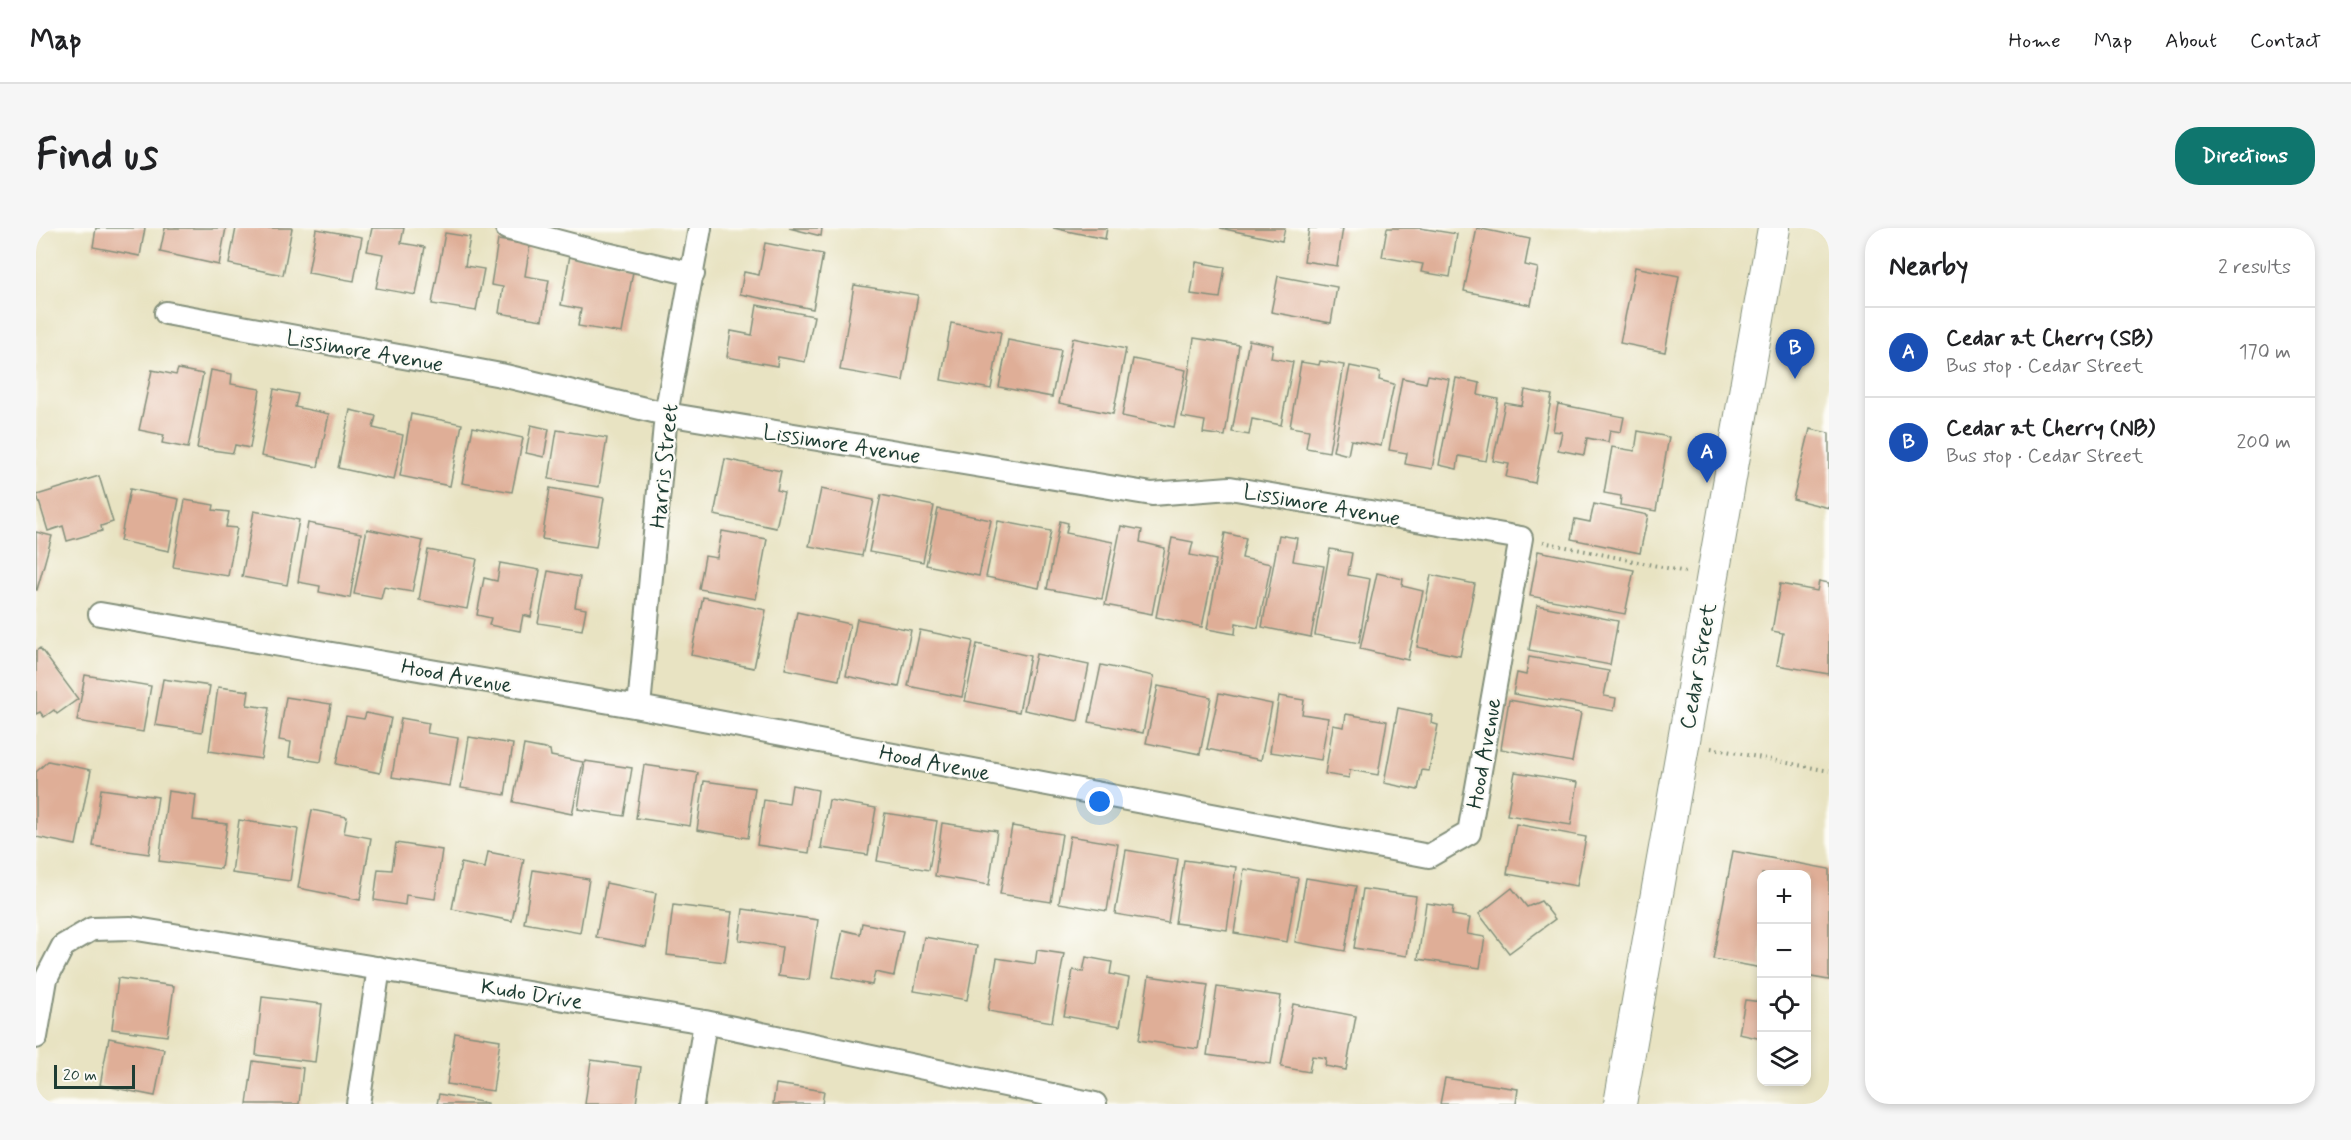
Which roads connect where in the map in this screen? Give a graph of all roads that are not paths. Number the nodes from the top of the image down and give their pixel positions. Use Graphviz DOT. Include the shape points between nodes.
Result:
graph roads {
  1 [pos="507,228"];
  2 [pos="700,228"];
  3 [pos="1774,228"];
  4 [pos="693,274"];
  5 [pos="166,313"];
  6 [pos="666,414"];
  7 [pos="1521,538"];
  8 [pos="100,614"];
  9 [pos="639,706"];
  10 [pos="379,968"];
  11 [pos="705,1022"];
  12 [pos="36,1037"];
  13 [pos="1039,1099"];
  14 [pos="358,1104"];
  15 [pos="692,1104"];
  16 [pos="1095,1104"];
  17 [pos="1620,1104"];
  1 -- 4 [label="street"];
  2 -- 4 [label="street, Harris Street"];
  3 -- 17 [label="main road, Cedar Street"];
  4 -- 6 [label="street, Harris Street"];
  5 -- 6 [label="street, Lissimore Avenue" via="501,375"];
  6 -- 7 [label="street, Lissimore Avenue" via="1152,494 1230,488"];
  6 -- 9 [label="street, Harris Street"];
  7 -- 9 [label="street, Hood Avenue" via="1469,833 1429,855"];
  8 -- 9 [label="street, Hood Avenue"];
  10 -- 11 [label="street, Kudo Drive"];
  10 -- 12 [label="street, Kudo Drive" via="131,928 92,929 63,946 46,979"];
  10 -- 14 [label="street"];
  11 -- 13 [label="street, Kudo Drive"];
  11 -- 15 [label="street"];
  13 -- 16 [label="street, Kudo Drive"];
}
